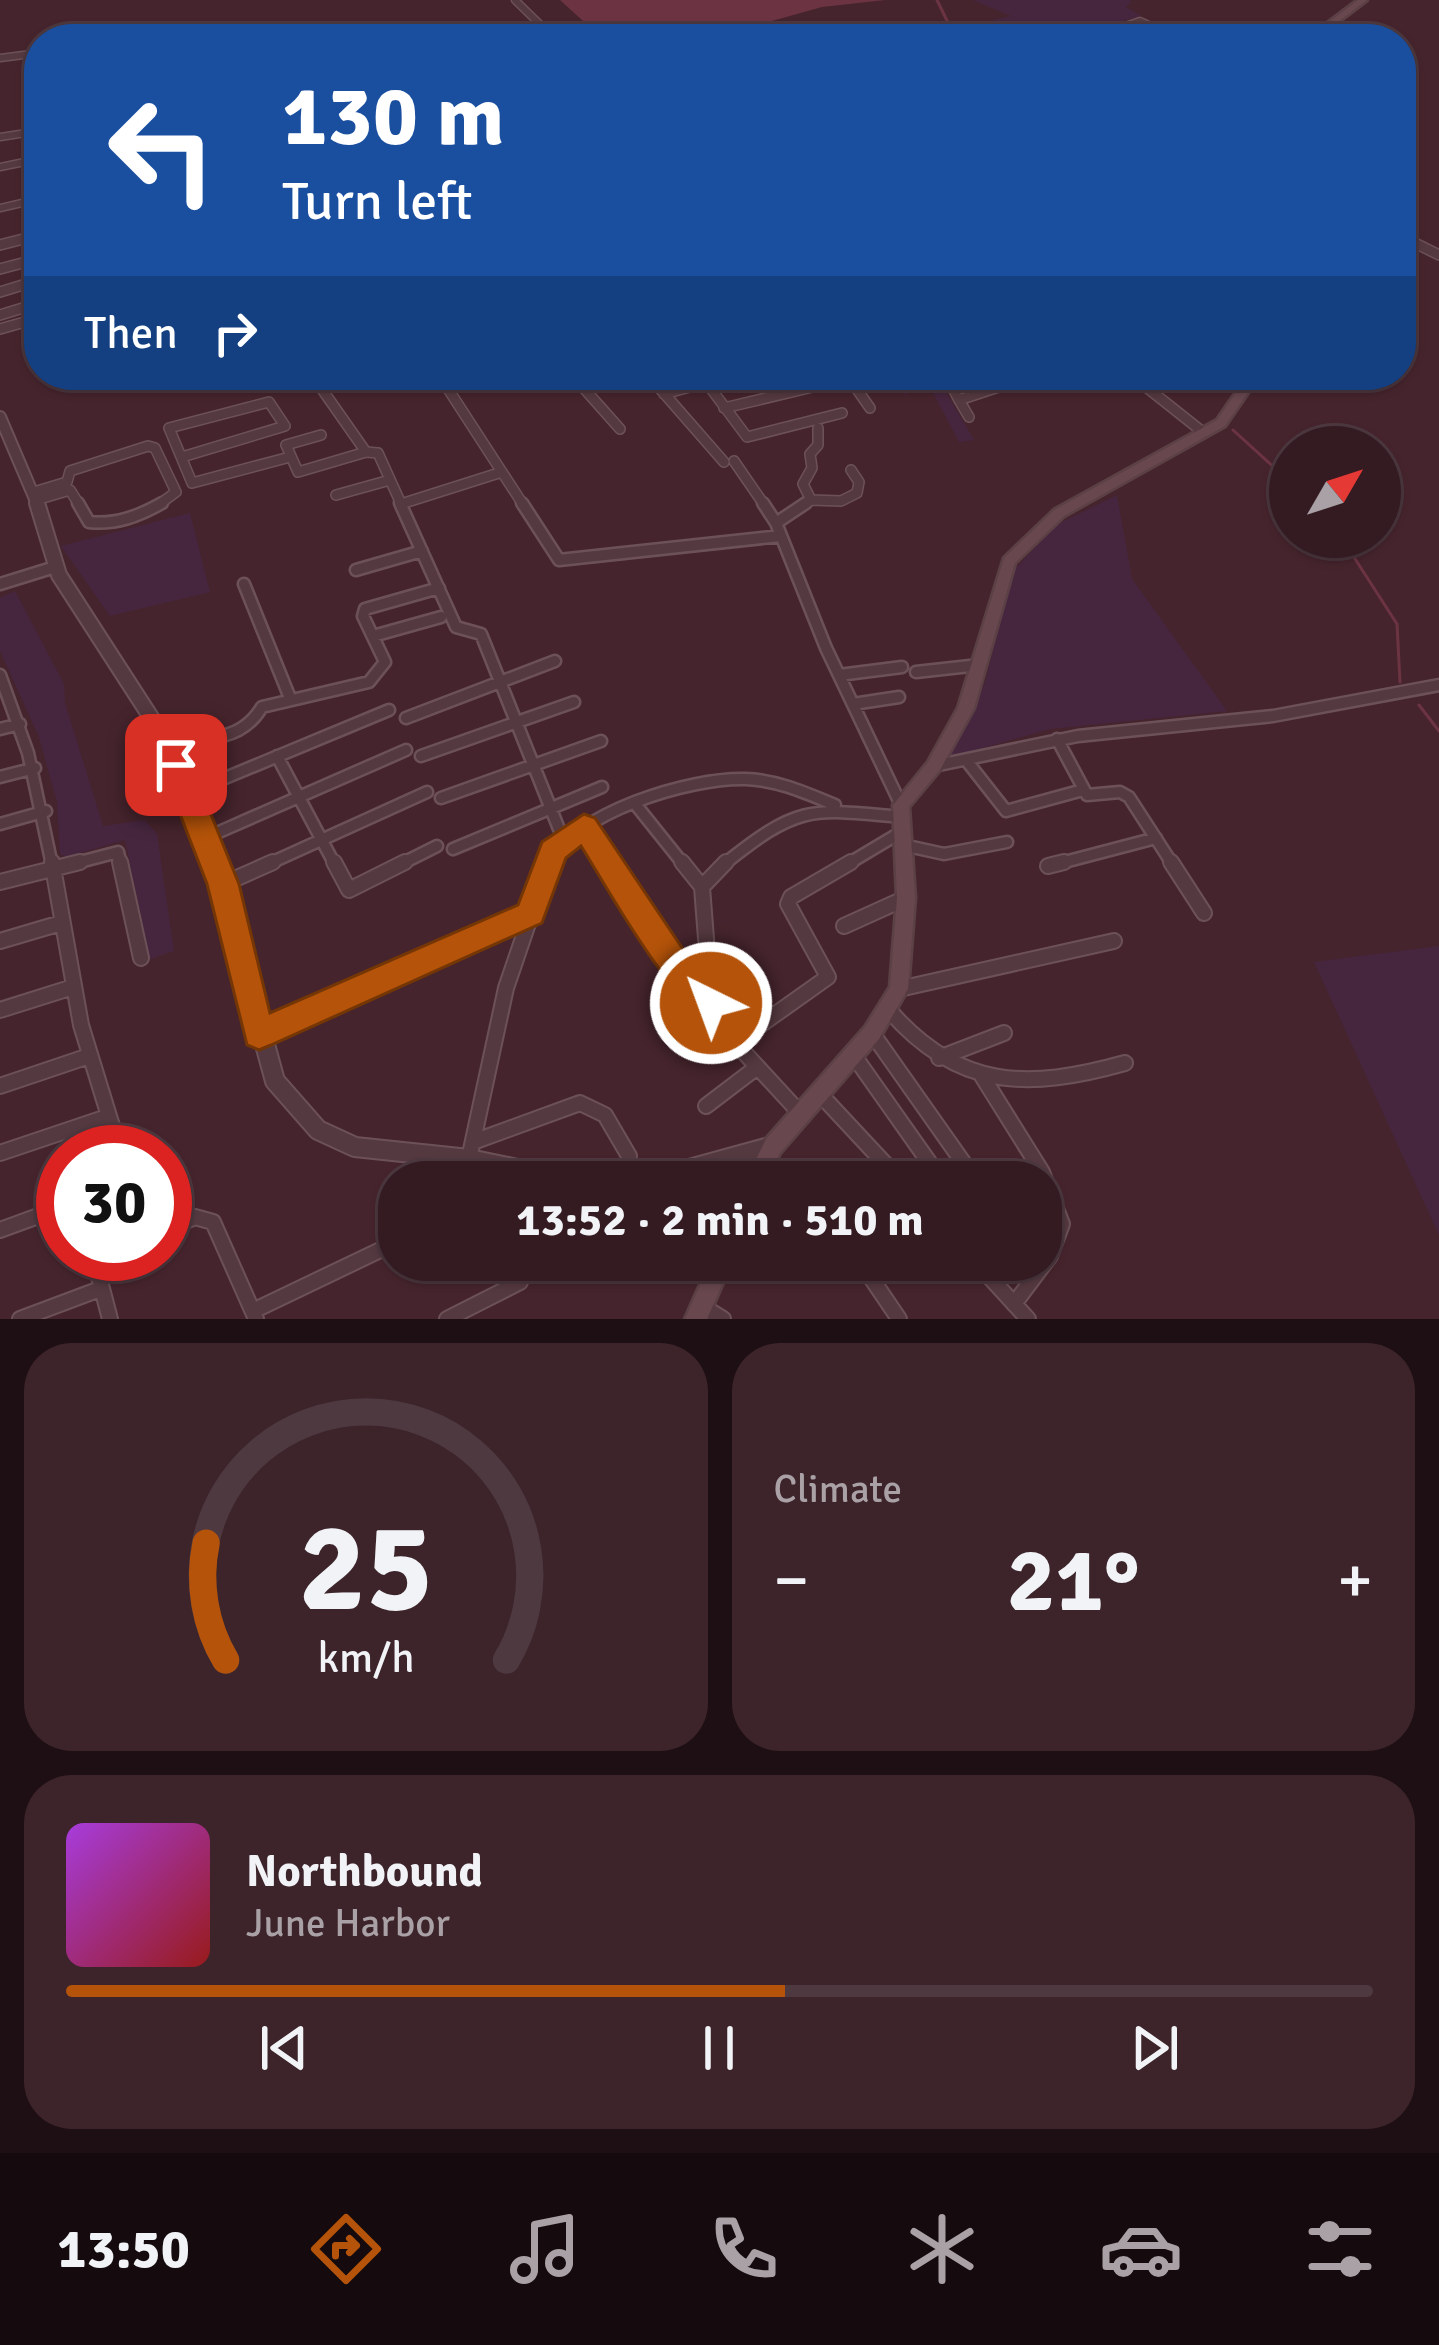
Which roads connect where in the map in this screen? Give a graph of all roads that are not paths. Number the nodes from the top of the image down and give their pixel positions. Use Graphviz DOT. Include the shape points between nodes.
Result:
graph roads {
  1 [pos="515,0"];
  2 [pos="1363,0"];
  3 [pos="540,24"];
  4 [pos="1330,24"];
  5 [pos="323,390"];
  6 [pos="450,390"];
  7 [pos="585,390"];
  8 [pos="661,390"];
  9 [pos="678,390"];
  10 [pos="712,390"];
  11 [pos="800,390"];
  12 [pos="857,390"];
  13 [pos="954,390"];
  14 [pos="990,390"];
  15 [pos="1150,390"];
  16 [pos="1243,390"];
  17 [pos="664,394"];
  18 [pos="959,400"];
  19 [pos="724,408"];
  20 [pos="870,408"];
  21 [pos="842,413"];
  22 [pos="969,417"];
  23 [pos="0,418"];
  24 [pos="818,428"];
  25 [pos="620,430"];
  26 [pos="1204,433"];
  27 [pos="321,435"];
  28 [pos="366,452"];
  29 [pos="182,457"];
  30 [pos="290,457"];
  31 [pos="851,470"];
  32 [pos="502,472"];
  33 [pos="390,480"];
  34 [pos="69,486"];
  35 [pos="336,495"];
  36 [pos="35,496"];
  37 [pos="812,500"];
  38 [pos="401,504"];
  39 [pos="776,523"];
  40 [pos="782,536"];
  41 [pos="422,550"];
  42 [pos="56,567"];
  43 [pos="356,570"];
  44 [pos="0,584"];
  45 [pos="244,584"];
  46 [pos="439,588"];
  47 [pos="441,617"];
  48 [pos="373,636"];
  49 [pos="555,661"];
  50 [pos="979,665"];
  51 [pos="902,667"];
  52 [pos="916,672"];
  53 [pos="839,675"];
  54 [pos="500,680"];
  55 [pos="1,681"];
  56 [pos="1439,685"];
  57 [pos="899,697"];
  58 [pos="290,698"];
  59 [pos="574,702"];
  60 [pos="853,704"];
  61 [pos="389,710"];
  62 [pos="406,718"];
  63 [pos="517,722"];
  64 [pos="20,724"];
  65 [pos="0,729"];
  66 [pos="164,736"];
  67 [pos="1057,740"];
  68 [pos="601,741"];
  69 [pos="406,750"];
  70 [pos="277,756"];
  71 [pos="421,756"];
  72 [pos="966,760"];
  73 [pos="533,763"];
  74 [pos="934,766"];
  75 [pos="35,768"];
  76 [pos="0,777"];
  77 [pos="602,787"];
  78 [pos="1083,790"];
  79 [pos="189,793"];
  80 [pos="299,797"];
  81 [pos="636,805"];
  82 [pos="835,806"];
  83 [pos="551,809"];
  84 [pos="46,811"];
  85 [pos="0,824"];
  86 [pos="902,824"];
  87 [pos="584,826"];
  88 [pos="559,829"];
  89 [pos="219,832"];
  90 [pos="1156,838"];
  91 [pos="322,840"];
  92 [pos="1007,842"];
  93 [pos="437,847"];
  94 [pos="453,849"];
  95 [pos="54,866"];
  96 [pos="1048,866"];
  97 [pos="237,878"];
  98 [pos="0,882"];
  99 [pos="702,887"];
  100 [pos="906,898"];
  101 [pos="1204,913"];
  102 [pos="531,914"];
  103 [pos="61,923"];
  104 [pos="844,926"];
  105 [pos="0,941"];
  106 [pos="1114,941"];
  107 [pos="141,958"];
  108 [pos="73,987"];
  109 [pos="899,989"];
  110 [pos="711,1003"];
  111 [pos="0,1010"];
  112 [pos="889,1010"];
  113 [pos="1004,1033"];
  114 [pos="259,1034"];
  115 [pos="872,1034"];
  116 [pos="735,1043"];
  117 [pos="852,1053"];
  118 [pos="89,1056"];
  119 [pos="939,1058"];
  120 [pos="1125,1063"];
  121 [pos="756,1068"];
  122 [pos="982,1076"];
  123 [pos="0,1086"];
  124 [pos="816,1091"];
  125 [pos="706,1106"];
  126 [pos="800,1113"];
  127 [pos="107,1117"];
  128 [pos="110,1125"];
  129 [pos="772,1145"];
  130 [pos="471,1150"];
  131 [pos="0,1154"];
  132 [pos="629,1156"];
  133 [pos="767,1161"];
  134 [pos="882,1161"];
  135 [pos="928,1161"];
  136 [pos="961,1161"];
  137 [pos="36,1217"];
  138 [pos="192,1218"];
  139 [pos="0,1230"];
  140 [pos="378,1252"];
  141 [pos="101,1281"];
  142 [pos="713,1281"];
  143 [pos="873,1281"];
  144 [pos="993,1281"];
  145 [pos="520,1282"];
  146 [pos="100,1289"];
  147 [pos="1014,1304"];
  148 [pos="699,1312"];
  149 [pos="254,1315"];
  150 [pos="20,1319"];
  151 [pos="110,1319"];
  152 [pos="447,1319"];
  153 [pos="723,1319"];
  154 [pos="899,1319"];
  155 [pos="1027,1319"];
  1 -- 3 [label="street"];
  2 -- 4 [label="main road"];
  5 -- 28 [label="street"];
  6 -- 32 [label="street"];
  7 -- 25 [label="street"];
  8 -- 17 [label="street"];
  9 -- 17 [label="street"];
  10 -- 19 [label="street"];
  11 -- 19 [label="street"];
  12 -- 20 [label="street"];
  13 -- 18 [label="street"];
  14 -- 18 [label="street"];
  15 -- 26 [label="street"];
  16 -- 26 [label="main road"];
  17 -- 39 [label="street"];
  18 -- 22 [label="street"];
  19 -- 21 [label="street" via="747,437"];
  23 -- 36 [label="street"];
  24 -- 37 [label="street" via="803,484"];
  26 -- 50 [label="main road" via="1059,513 1009,561"];
  27 -- 30 [label="street" via="286,446"];
  28 -- 30 [label="street" via="298,472"];
  28 -- 33 [label="street" via="378,453"];
  29 -- 29 [label="street" via="265,434 285,427 269,402 170,428"];
  29 -- 30 [label="street" via="192,483"];
  31 -- 37 [label="street" via="857,493"];
  32 -- 38 [label="street"];
  32 -- 40 [label="street" via="560,560"];
  33 -- 35 [label="street"];
  33 -- 38 [label="street"];
  34 -- 34 [label="street" via="70,471 148,446 176,492 165,504 101,525 89,522"];
  34 -- 36 [label="street"];
  36 -- 42 [label="street"];
  37 -- 39 [label="street"];
  38 -- 41 [label="street"];
  39 -- 40 [label="street"];
  40 -- 53 [label="street"];
  41 -- 43 [label="street"];
  41 -- 46 [label="street"];
  42 -- 44 [label="street"];
  42 -- 66 [label="street"];
  45 -- 58 [label="street"];
  46 -- 48 [label="street" via="365,609"];
  46 -- 54 [label="street" via="456,627 481,634"];
  47 -- 48 [label="street"];
  48 -- 58 [label="street" via="385,662 369,682"];
  49 -- 54 [label="street"];
  50 -- 52 [label="street"];
  50 -- 74 [label="main road"];
  51 -- 53 [label="street"];
  53 -- 60 [label="street"];
  54 -- 62 [label="street"];
  54 -- 63 [label="street"];
  55 -- 64 [label="street"];
  56 -- 67 [label="street" via="1273,716"];
  57 -- 60 [label="street"];
  58 -- 66 [label="street" via="216,739"];
  59 -- 63 [label="street"];
  60 -- 86 [label="street"];
  61 -- 70 [label="street"];
  63 -- 71 [label="street"];
  63 -- 73 [label="street"];
  64 -- 65 [label="street"];
  64 -- 75 [label="street"];
  66 -- 79 [label="street"];
  67 -- 72 [label="street"];
  67 -- 78 [label="street"];
  68 -- 73 [label="street"];
  69 -- 80 [label="street"];
  70 -- 79 [label="street"];
  70 -- 80 [label="street"];
  72 -- 74 [label="street"];
  72 -- 78 [label="street" via="1006,812"];
  73 -- 83 [label="street"];
  73 -- 91 [label="street"];
  74 -- 86 [label="main road"];
  75 -- 76 [label="street"];
  75 -- 84 [label="street"];
  77 -- 83 [label="street"];
  78 -- 90 [label="street" via="1124,794"];
  79 -- 114 [label="street" via="223,884"];
  80 -- 89 [label="street"];
  80 -- 91 [label="street"];
  81 -- 82 [label="street" via="724,778 758,777"];
  81 -- 87 [label="street"];
  81 -- 99 [label="street"];
  82 -- 86 [label="street"];
  82 -- 99 [label="street" via="781,818"];
  83 -- 88 [label="street"];
  83 -- 94 [label="street"];
  84 -- 85 [label="street"];
  84 -- 95 [label="street"];
  86 -- 92 [label="street" via="944,854"];
  86 -- 100 [label="main road"];
  86 -- 116 [label="street" via="791,897 829,977"];
  87 -- 102 [label="street" via="553,851"];
  87 -- 110 [label="street" via="675,965"];
  90 -- 96 [label="street"];
  90 -- 101 [label="street"];
  91 -- 93 [label="street" via="349,890"];
  91 -- 97 [label="street"];
  95 -- 98 [label="street"];
  95 -- 103 [label="street"];
  95 -- 107 [label="street" via="118,852"];
  99 -- 110 [label="street"];
  100 -- 104 [label="street"];
  100 -- 109 [label="main road"];
  102 -- 114 [label="street"];
  102 -- 130 [label="street" via="495,1024"];
  103 -- 105 [label="street"];
  103 -- 108 [label="street"];
  106 -- 109 [label="street"];
  108 -- 111 [label="street"];
  108 -- 118 [label="street"];
  109 -- 112 [label="main road"];
  110 -- 116 [label="street"];
  112 -- 115 [label="main road"];
  112 -- 119 [label="street"];
  113 -- 119 [label="street"];
  114 -- 130 [label="street" via="275,1081 318,1130 355,1147"];
  115 -- 117 [label="main road"];
  115 -- 136 [label="street"];
  116 -- 121 [label="street"];
  117 -- 124 [label="main road"];
  117 -- 135 [label="street"];
  118 -- 123 [label="street"];
  118 -- 127 [label="street"];
  119 -- 122 [label="street"];
  120 -- 122 [label="street" via="1016,1083"];
  121 -- 125 [label="street"];
  121 -- 126 [label="street"];
  122 -- 147 [label="street" via="1063,1220"];
  124 -- 126 [label="main road"];
  124 -- 134 [label="street"];
  126 -- 129 [label="main road"];
  127 -- 128 [label="street"];
  127 -- 131 [label="street"];
  129 -- 130 [label="street" via="678,1172 570,1180"];
  129 -- 133 [label="main road"];
  130 -- 132 [label="street" via="580,1103 606,1113"];
  137 -- 139 [label="street"];
  138 -- 149 [label="street" via="214,1222"];
  140 -- 149 [label="street"];
  141 -- 146 [label="street"];
  142 -- 148 [label="main road"];
  143 -- 154 [label="street"];
  144 -- 147 [label="street"];
  145 -- 152 [label="street"];
  146 -- 150 [label="street"];
  146 -- 151 [label="street"];
  147 -- 155 [label="street"];
  148 -- 153 [label="street"];
}
